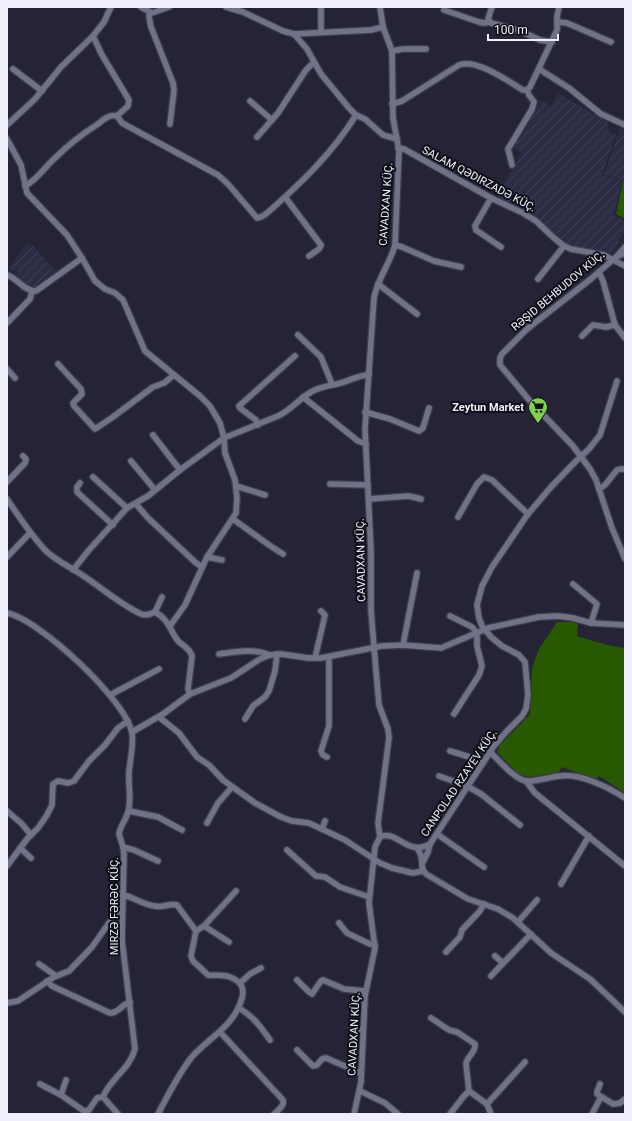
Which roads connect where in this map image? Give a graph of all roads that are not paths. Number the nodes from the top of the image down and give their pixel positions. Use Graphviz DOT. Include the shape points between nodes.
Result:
graph roads {
  1 [pos="111,7"];
  2 [pos="141,7"];
  3 [pos="169,7"];
  4 [pos="226,7"];
  5 [pos="321,7"];
  6 [pos="380,7"];
  7 [pos="492,7"];
  8 [pos="558,7"];
  9 [pos="236,8"];
  10 [pos="444,10"];
  11 [pos="150,12"];
  12 [pos="489,22"];
  13 [pos="558,22"];
  14 [pos="384,27"];
  15 [pos="321,32"];
  16 [pos="294,34"];
  17 [pos="93,36"];
  18 [pos="552,42"];
  19 [pos="611,42"];
  20 [pos="426,49"];
  21 [pos="392,51"];
  22 [pos="314,62"];
  23 [pos="13,69"];
  24 [pos="539,69"];
  25 [pos="527,90"];
  26 [pos="42,91"];
  27 [pos="250,100"];
  28 [pos="392,104"];
  29 [pos="356,115"];
  30 [pos="117,116"];
  31 [pos="272,120"];
  32 [pos="170,124"];
  33 [pos="7,125"];
  34 [pos="625,125"];
  35 [pos="257,136"];
  36 [pos="7,139"];
  37 [pos="397,139"];
  38 [pos="398,148"];
  39 [pos="512,165"];
  40 [pos="25,186"];
  41 [pos="285,197"];
  42 [pos="491,198"];
  43 [pos="394,245"];
  44 [pos="564,246"];
  45 [pos="501,247"];
  46 [pos="625,247"];
  47 [pos="625,253"];
  48 [pos="309,256"];
  49 [pos="82,258"];
  50 [pos="614,258"];
  51 [pos="625,266"];
  52 [pos="461,267"];
  53 [pos="599,272"];
  54 [pos="7,275"];
  55 [pos="538,279"];
  56 [pos="378,284"];
  57 [pos="32,291"];
  58 [pos="417,314"];
  59 [pos="7,323"];
  60 [pos="615,324"];
  61 [pos="298,335"];
  62 [pos="582,336"];
  63 [pos="625,338"];
  64 [pos="295,356"];
  65 [pos="58,364"];
  66 [pos="7,369"];
  67 [pos="369,374"];
  68 [pos="174,375"];
  69 [pos="15,378"];
  70 [pos="617,381"];
  71 [pos="332,384"];
  72 [pos="303,397"];
  73 [pos="429,408"];
  74 [pos="365,412"];
  75 [pos="258,425"];
  76 [pos="154,435"];
  77 [pos="224,438"];
  78 [pos="366,444"];
  79 [pos="23,456"];
  80 [pos="581,457"];
  81 [pos="131,461"];
  82 [pos="625,469"];
  83 [pos="180,470"];
  84 [pos="93,477"];
  85 [pos="7,482"];
  86 [pos="80,483"];
  87 [pos="330,484"];
  88 [pos="368,485"];
  89 [pos="236,486"];
  90 [pos="599,489"];
  91 [pos="155,490"];
  92 [pos="266,495"];
  93 [pos="369,499"];
  94 [pos="421,499"];
  95 [pos="7,500"];
  96 [pos="136,504"];
  97 [pos="127,508"];
  98 [pos="528,514"];
  99 [pos="458,517"];
  100 [pos="233,519"];
  101 [pos="113,525"];
  102 [pos="30,533"];
  103 [pos="283,554"];
  104 [pos="7,557"];
  105 [pos="207,557"];
  106 [pos="625,559"];
  107 [pos="222,560"];
  108 [pos="202,567"];
  109 [pos="73,570"];
  110 [pos="417,573"];
  111 [pos="573,584"];
  112 [pos="162,598"];
  113 [pos="321,611"];
  114 [pos="156,612"];
  115 [pos="7,613"];
  116 [pos="450,616"];
  117 [pos="591,622"];
  118 [pos="625,625"];
  119 [pos="170,626"];
  120 [pos="485,630"];
  121 [pos="477,633"];
  122 [pos="402,645"];
  123 [pos="374,647"];
  124 [pos="218,654"];
  125 [pos="277,654"];
  126 [pos="270,655"];
  127 [pos="329,657"];
  128 [pos="316,658"];
  129 [pos="159,669"];
  130 [pos="190,694"];
  131 [pos="110,695"];
  132 [pos="454,714"];
  133 [pos="159,717"];
  134 [pos="245,719"];
  135 [pos="128,721"];
  136 [pos="132,732"];
  137 [pos="450,751"];
  138 [pos="490,752"];
  139 [pos="327,757"];
  140 [pos="483,763"];
  141 [pos="439,776"];
  142 [pos="526,781"];
  143 [pos="467,786"];
  144 [pos="232,787"];
  145 [pos="625,798"];
  146 [pos="7,811"];
  147 [pos="129,811"];
  148 [pos="325,821"];
  149 [pos="207,823"];
  150 [pos="520,825"];
  151 [pos="322,829"];
  152 [pos="182,830"];
  153 [pos="437,834"];
  154 [pos="31,835"];
  155 [pos="589,836"];
  156 [pos="380,837"];
  157 [pos="430,844"];
  158 [pos="124,847"];
  159 [pos="20,848"];
  160 [pos="416,848"];
  161 [pos="287,850"];
  162 [pos="31,858"];
  163 [pos="374,860"];
  164 [pos="158,861"];
  165 [pos="422,864"];
  166 [pos="7,866"];
  167 [pos="625,866"];
  168 [pos="484,867"];
  169 [pos="423,871"];
  170 [pos="561,884"];
  171 [pos="236,891"];
  172 [pos="123,895"];
  173 [pos="369,897"];
  174 [pos="537,900"];
  175 [pos="484,904"];
  176 [pos="122,910"];
  177 [pos="518,922"];
  178 [pos="339,923"];
  179 [pos="204,926"];
  180 [pos="196,931"];
  181 [pos="531,934"];
  182 [pos="229,942"];
  183 [pos="375,945"];
  184 [pos="446,952"];
  185 [pos="495,956"];
  186 [pos="504,963"];
  187 [pos="39,964"];
  188 [pos="261,968"];
  189 [pos="56,976"];
  190 [pos="491,976"];
  191 [pos="297,980"];
  192 [pos="47,981"];
  193 [pos="240,983"];
  194 [pos="365,991"];
  195 [pos="7,1002"];
  196 [pos="130,1002"];
  197 [pos="239,1008"];
  198 [pos="625,1012"];
  199 [pos="431,1018"];
  200 [pos="352,1029"];
  201 [pos="363,1030"];
  202 [pos="220,1032"];
  203 [pos="270,1040"];
  204 [pos="297,1050"];
  205 [pos="525,1062"];
  206 [pos="361,1073"];
  207 [pos="66,1080"];
  208 [pos="40,1084"];
  209 [pos="600,1084"];
  210 [pos="360,1091"];
  211 [pos="469,1091"];
  212 [pos="61,1095"];
  213 [pos="103,1097"];
  214 [pos="601,1097"];
  215 [pos="625,1099"];
  216 [pos="487,1104"];
  217 [pos="87,1113"];
  218 [pos="118,1114"];
  219 [pos="158,1114"];
  220 [pos="274,1114"];
  221 [pos="354,1114"];
  222 [pos="398,1114"];
  223 [pos="450,1114"];
  224 [pos="491,1114"];
  225 [pos="592,1114"];
  1 -- 17 [label="street"];
  2 -- 11 [label="street"];
  3 -- 11 [label="street"];
  4 -- 9 [label="street"];
  5 -- 15 [label="street"];
  6 -- 14 [label="street, CAVADXAN KÜÇ."];
  7 -- 12 [label="street"];
  8 -- 13 [label="street"];
  9 -- 16 [label="street"];
  10 -- 12 [label="street" via="484,24"];
  11 -- 32 [label="street" via="149,21 173,83"];
  12 -- 18 [label="street"];
  13 -- 18 [label="street"];
  13 -- 19 [label="street" via="567,23"];
  14 -- 15 [label="street"];
  14 -- 21 [label="street, CAVADXAN KÜÇ."];
  15 -- 16 [label="street"];
  16 -- 22 [label="street"];
  17 -- 26 [label="street" via="61,67"];
  17 -- 30 [label="street" via="129,100 128,106"];
  18 -- 24 [label="street"];
  20 -- 21 [label="street"];
  21 -- 28 [label="street, CAVADXAN KÜÇ."];
  22 -- 29 [label="street"];
  22 -- 31 [label="street"];
  23 -- 26 [label="street"];
  24 -- 25 [label="street"];
  24 -- 34 [label="street" via="569,88 601,114"];
  25 -- 28 [label="street" via="485,68 466,63 402,101"];
  25 -- 39 [label="street" via="534,102 508,149"];
  26 -- 33 [label="street"];
  27 -- 31 [label="street"];
  28 -- 37 [label="street, CAVADXAN KÜÇ."];
  29 -- 37 [label="street" via="383,135"];
  29 -- 41 [label="street" via="319,164"];
  30 -- 40 [label="street" via="108,117 78,137"];
  30 -- 41 [label="street" via="122,123 218,175 257,218 261,218"];
  31 -- 35 [label="street"];
  36 -- 40 [label="street" via="21,165"];
  37 -- 38 [label="street, CAVADXAN KÜÇ."];
  38 -- 42 [label="street, SALAM QƏDIRZADƏ KÜÇ."];
  38 -- 43 [label="street, CAVADXAN KÜÇ."];
  40 -- 49 [label="street" via="29,196 67,235"];
  41 -- 48 [label="street" via="321,245"];
  42 -- 44 [label="street, SALAM QƏDIRZADƏ KÜÇ." via="530,217"];
  42 -- 45 [label="street" via="475,228"];
  43 -- 52 [label="street" via="434,261"];
  43 -- 56 [label="street, CAVADXAN KÜÇ."];
  44 -- 50 [label="street, SALAM QƏDIRZADƏ KÜÇ."];
  44 -- 55 [label="street"];
  46 -- 50 [label="street"];
  47 -- 50 [label="street"];
  49 -- 57 [label="street"];
  49 -- 68 [label="street" via="95,281 123,300 145,351"];
  50 -- 51 [label="street, SALAM QƏDIRZADƏ KÜÇ."];
  50 -- 53 [label="street, RƏŞID BEHBUDOV KÜÇ."];
  53 -- 60 [label="street"];
  53 -- 80 [label="street, RƏŞID BEHBUDOV KÜÇ." via="534,322 502,354 499,362 522,393"];
  54 -- 57 [label="street"];
  56 -- 58 [label="street"];
  56 -- 67 [label="street, CAVADXAN KÜÇ." via="372,312"];
  57 -- 59 [label="street" via="30,299"];
  60 -- 62 [label="street" via="606,327 593,325"];
  60 -- 63 [label="street"];
  61 -- 71 [label="street" via="321,356"];
  64 -- 75 [label="street" via="239,406 256,420"];
  65 -- 68 [label="street" via="81,389 82,394 73,403 74,406 95,429"];
  66 -- 69 [label="street"];
  67 -- 71 [label="street"];
  67 -- 74 [label="street, CAVADXAN KÜÇ."];
  68 -- 77 [label="street" via="210,406 220,423"];
  70 -- 80 [label="street, CANPOLAD RZAYEV KÜÇ." via="600,435"];
  71 -- 72 [label="street" via="322,386"];
  72 -- 75 [label="street" via="285,412"];
  72 -- 78 [label="street" via="358,441"];
  73 -- 74 [label="street" via="423,428 419,431"];
  74 -- 78 [label="street, CAVADXAN KÜÇ."];
  75 -- 77 [label="street"];
  76 -- 83 [label="street"];
  77 -- 83 [label="street"];
  77 -- 89 [label="street"];
  78 -- 88 [label="street, CAVADXAN KÜÇ."];
  79 -- 85 [label="street" via="26,459 25,463"];
  80 -- 90 [label="street, RƏŞID BEHBUDOV KÜÇ." via="593,474"];
  80 -- 98 [label="street, CANPOLAD RZAYEV KÜÇ."];
  81 -- 91 [label="street"];
  82 -- 90 [label="street" via="617,470"];
  83 -- 91 [label="street"];
  84 -- 97 [label="street"];
  86 -- 101 [label="street" via="77,492"];
  87 -- 88 [label="street"];
  88 -- 93 [label="street, CAVADXAN KÜÇ."];
  89 -- 92 [label="street"];
  89 -- 100 [label="street" via="237,506"];
  90 -- 106 [label="street, RƏŞID BEHBUDOV KÜÇ."];
  91 -- 96 [label="street"];
  93 -- 94 [label="street" via="408,496"];
  93 -- 123 [label="street, CAVADXAN KÜÇ."];
  95 -- 102 [label="street"];
  96 -- 97 [label="street"];
  96 -- 108 [label="street" via="153,523"];
  97 -- 101 [label="street"];
  98 -- 99 [label="street" via="492,480 484,477 476,484"];
  98 -- 120 [label="street, CANPOLAD RZAYEV KÜÇ." via="482,586 478,598 478,613"];
  100 -- 103 [label="street"];
  100 -- 105 [label="street"];
  101 -- 109 [label="street"];
  102 -- 104 [label="street"];
  102 -- 109 [label="street" via="52,556"];
  105 -- 107 [label="street"];
  105 -- 108 [label="street"];
  108 -- 119 [label="street" via="185,605"];
  109 -- 114 [label="street" via="142,615"];
  110 -- 122 [label="street"];
  111 -- 117 [label="street" via="596,604"];
  112 -- 114 [label="street"];
  113 -- 128 [label="street" via="325,615"];
  114 -- 119 [label="street"];
  115 -- 131 [label="street" via="18,616 54,640"];
  116 -- 121 [label="street" via="472,627"];
  117 -- 118 [label="street"];
  117 -- 120 [label="street" via="568,617 539,617"];
  119 -- 130 [label="street" via="179,642 191,652 188,689"];
  120 -- 121 [label="street"];
  120 -- 138 [label="street, CANPOLAD RZAYEV KÜÇ." via="496,641 524,659 528,695 525,712"];
  121 -- 122 [label="street" via="441,648"];
  121 -- 132 [label="street" via="481,671"];
  122 -- 123 [label="street"];
  123 -- 127 [label="street"];
  123 -- 156 [label="street, CAVADXAN KÜÇ." via="379,705 389,738 378,823"];
  124 -- 126 [label="street" via="254,651"];
  125 -- 126 [label="street"];
  125 -- 128 [label="street"];
  125 -- 134 [label="street" via="269,691 253,706"];
  126 -- 130 [label="street" via="231,678"];
  127 -- 128 [label="street"];
  127 -- 139 [label="street" via="330,721 321,751"];
  129 -- 131 [label="street"];
  130 -- 133 [label="street"];
  131 -- 135 [label="street"];
  133 -- 136 [label="street"];
  133 -- 144 [label="street" via="179,733 197,756"];
  135 -- 136 [label="street"];
  135 -- 154 [label="street" via="118,728 74,781 58,781 53,784 51,808"];
  136 -- 147 [label="street, MIRZƏ FƏRƏC KÜÇ."];
  137 -- 140 [label="street"];
  138 -- 140 [label="street, CANPOLAD RZAYEV KÜÇ."];
  138 -- 142 [label="street" via="509,770"];
  140 -- 143 [label="street, CANPOLAD RZAYEV KÜÇ."];
  141 -- 143 [label="street"];
  142 -- 145 [label="street" via="561,775 572,776 602,785"];
  142 -- 155 [label="street" via="536,793"];
  143 -- 150 [label="street"];
  143 -- 153 [label="street, CANPOLAD RZAYEV KÜÇ."];
  144 -- 149 [label="street" via="218,803"];
  144 -- 151 [label="street" via="281,817 292,821 304,821"];
  146 -- 154 [label="street"];
  147 -- 152 [label="street" via="158,817"];
  147 -- 158 [label="street, MIRZƏ FƏRƏC KÜÇ." via="119,834"];
  148 -- 151 [label="street"];
  151 -- 163 [label="street" via="345,840"];
  153 -- 157 [label="street, CANPOLAD RZAYEV KÜÇ."];
  153 -- 168 [label="street"];
  154 -- 159 [label="street"];
  155 -- 167 [label="street"];
  155 -- 170 [label="street"];
  156 -- 160 [label="street, CANPOLAD RZAYEV KÜÇ." via="385,835"];
  156 -- 163 [label="street, CAVADXAN KÜÇ." via="376,843"];
  157 -- 160 [label="street, CANPOLAD RZAYEV KÜÇ."];
  157 -- 165 [label="street"];
  158 -- 164 [label="street"];
  158 -- 172 [label="street, MIRZƏ FƏRƏC KÜÇ."];
  159 -- 162 [label="street"];
  159 -- 166 [label="street"];
  160 -- 165 [label="street" via="421,854"];
  161 -- 173 [label="street" via="316,876 325,877 340,888"];
  163 -- 169 [label="street" via="413,873"];
  163 -- 173 [label="street, CAVADXAN KÜÇ."];
  165 -- 169 [label="street"];
  169 -- 175 [label="street" via="461,895"];
  171 -- 179 [label="street"];
  172 -- 176 [label="street, MIRZƏ FƏRƏC KÜÇ."];
  172 -- 180 [label="street" via="152,906 175,904"];
  173 -- 183 [label="street, CAVADXAN KÜÇ."];
  174 -- 177 [label="street"];
  175 -- 177 [label="street" via="504,912"];
  175 -- 184 [label="street"];
  176 -- 189 [label="street" via="116,913 80,960 67,972"];
  176 -- 196 [label="street, MIRZƏ FƏRƏC KÜÇ." via="122,940"];
  177 -- 181 [label="street"];
  178 -- 183 [label="street" via="347,933"];
  179 -- 180 [label="street"];
  179 -- 182 [label="street"];
  180 -- 193 [label="street" via="191,953 193,961 208,975 225,975"];
  181 -- 186 [label="street"];
  181 -- 198 [label="street" via="551,954 590,979"];
  183 -- 194 [label="street, CAVADXAN KÜÇ."];
  185 -- 186 [label="street"];
  186 -- 190 [label="street"];
  187 -- 189 [label="street"];
  188 -- 193 [label="street"];
  189 -- 192 [label="street"];
  191 -- 194 [label="street" via="312,994 323,980 344,989"];
  192 -- 195 [label="street" via="18,1001"];
  192 -- 196 [label="street" via="52,986 110,1013 115,1013"];
  193 -- 197 [label="street" via="243,992"];
  194 -- 201 [label="street, CAVADXAN KÜÇ."];
  196 -- 213 [label="street, MIRZƏ FƏRƏC KÜÇ." via="134,1052"];
  197 -- 202 [label="street"];
  197 -- 203 [label="street" via="256,1020"];
  199 -- 211 [label="street" via="474,1044 473,1052 466,1060"];
  200 -- 201 [label="street"];
  201 -- 206 [label="street, CAVADXAN KÜÇ."];
  202 -- 219 [label="street" via="188,1062"];
  202 -- 220 [label="street" via="283,1100 284,1104"];
  204 -- 206 [label="street" via="314,1066 326,1058"];
  205 -- 216 [label="street"];
  206 -- 210 [label="street, CAVADXAN KÜÇ."];
  207 -- 212 [label="street"];
  208 -- 212 [label="street"];
  209 -- 214 [label="street" via="596,1092"];
  210 -- 221 [label="street, CAVADXAN KÜÇ."];
  210 -- 222 [label="street" via="385,1103"];
  211 -- 216 [label="street"];
  211 -- 223 [label="street"];
  212 -- 217 [label="street"];
  213 -- 217 [label="street, MIRZƏ FƏRƏC KÜÇ." via="97,1098"];
  213 -- 218 [label="street"];
  214 -- 215 [label="street" via="613,1104"];
  214 -- 225 [label="street"];
  216 -- 224 [label="street"];
}
